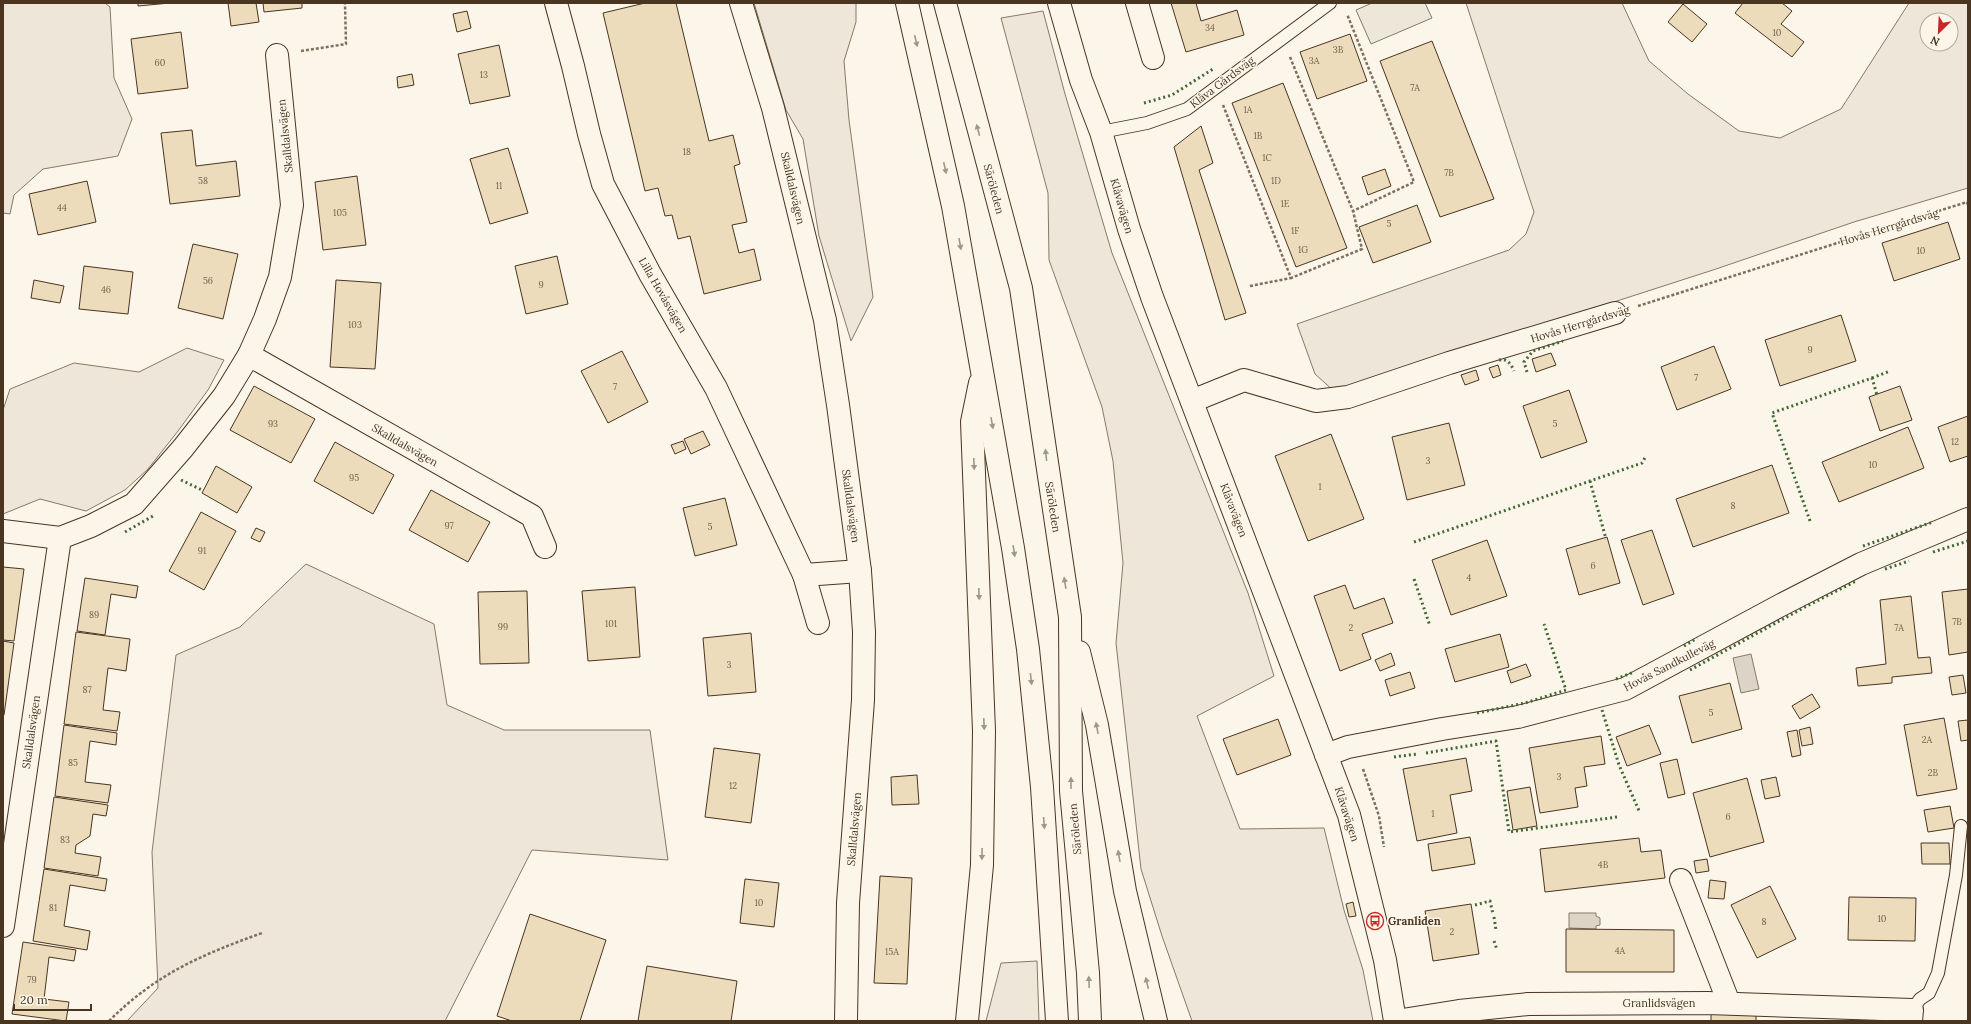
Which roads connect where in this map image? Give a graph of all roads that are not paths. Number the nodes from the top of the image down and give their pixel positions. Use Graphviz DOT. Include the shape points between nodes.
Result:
graph roads {
  1 [pos="556,3"];
  2 [pos="742,3"];
  3 [pos="907,3"];
  4 [pos="945,3"];
  5 [pos="1059,3"];
  6 [pos="1137,3"];
  7 [pos="1330,3"];
  8 [pos="277,55"];
  9 [pos="1153,58"];
  10 [pos="1101,132"];
  11 [pos="1615,313"];
  12 [pos="249,354"];
  13 [pos="982,370"];
  14 [pos="1192,401"];
  15 [pos="1968,519"];
  16 [pos="3,531"];
  17 [pos="60,538"];
  18 [pos="546,547"];
  19 [pos="860,571"];
  20 [pos="804,574"];
  21 [pos="1070,617"];
  22 [pos="818,623"];
  23 [pos="1326,755"];
  24 [pos="1961,826"];
  25 [pos="1681,880"];
  26 [pos="3,926"];
  27 [pos="1728,1003"];
  28 [pos="1912,1016"];
  29 [pos="846,1021"];
  30 [pos="967,1021"];
  31 [pos="1057,1021"];
  32 [pos="1090,1021"];
  33 [pos="1156,1021"];
  34 [pos="1395,1021"];
  1 -- 20 [label="street, Lilla Hovåsvägen" via="603,184 650,274 716,388"];
  2 -- 19 [label="street, Skalldalsvägen" via="773,108 825,320"];
  3 -- 13 [label="street, one-way" via="953,206"];
  21 -- 4 [label="street, Säröleden, one-way" via="1021,288"];
  5 -- 10 [label="street, Klåvavägen" via="1081,80"];
  6 -- 9 [label="street"];
  7 -- 10 [label="lane, Klåva Gårdsväg" via="1187,109 1147,124"];
  8 -- 12 [label="street, Skalldalsvägen" via="292,205 280,277"];
  10 -- 14 [label="street, Klåvavägen" via="1128,229"];
  11 -- 14 [label="street, Hovås Herrgårdsväg" via="1449,363 1348,397 1316,401 1244,380"];
  12 -- 17 [label="street, Skalldalsvägen" via="224,396 134,504 91,526"];
  12 -- 18 [label="street, Skalldalsvägen" via="532,516"];
  13 -- 30 [label="street, one-way" via="972,422 984,731 982,857"];
  13 -- 31 [label="street, one-way" via="1014,548 1028,649 1042,786"];
  14 -- 23 [label="street, Klåvavägen"];
  15 -- 23 [label="street, Hovås Sandkulleväg" via="1861,564 1625,689 1518,717 1348,747"];
  16 -- 17 [label="street, Skalldalsvägen"];
  17 -- 26 [label="street, Skalldalsvägen"];
  19 -- 20 [label="street"];
  19 -- 29 [label="street, Skalldalsvägen" via="864,632 863,700 848,903"];
  20 -- 22 [label="street, Lilla Hovåsvägen"];
  32 -- 21 [label="street, Säröleden, one-way" via="1071,791"];
  33 -- 21 [label="street, one-way" via="1125,891 1097,725"];
  23 -- 34 [label="street, Klåvavägen" via="1349,815 1385,960"];
  24 -- 28 [label="lane" via="1956,875 1938,973 1930,993 1920,999"];
  25 -- 27 [label="street"];
  27 -- 28 [label="street, Granlidsvägen"];
  27 -- 34 [label="street, Granlidsvägen" via="1516,1004"];
}
